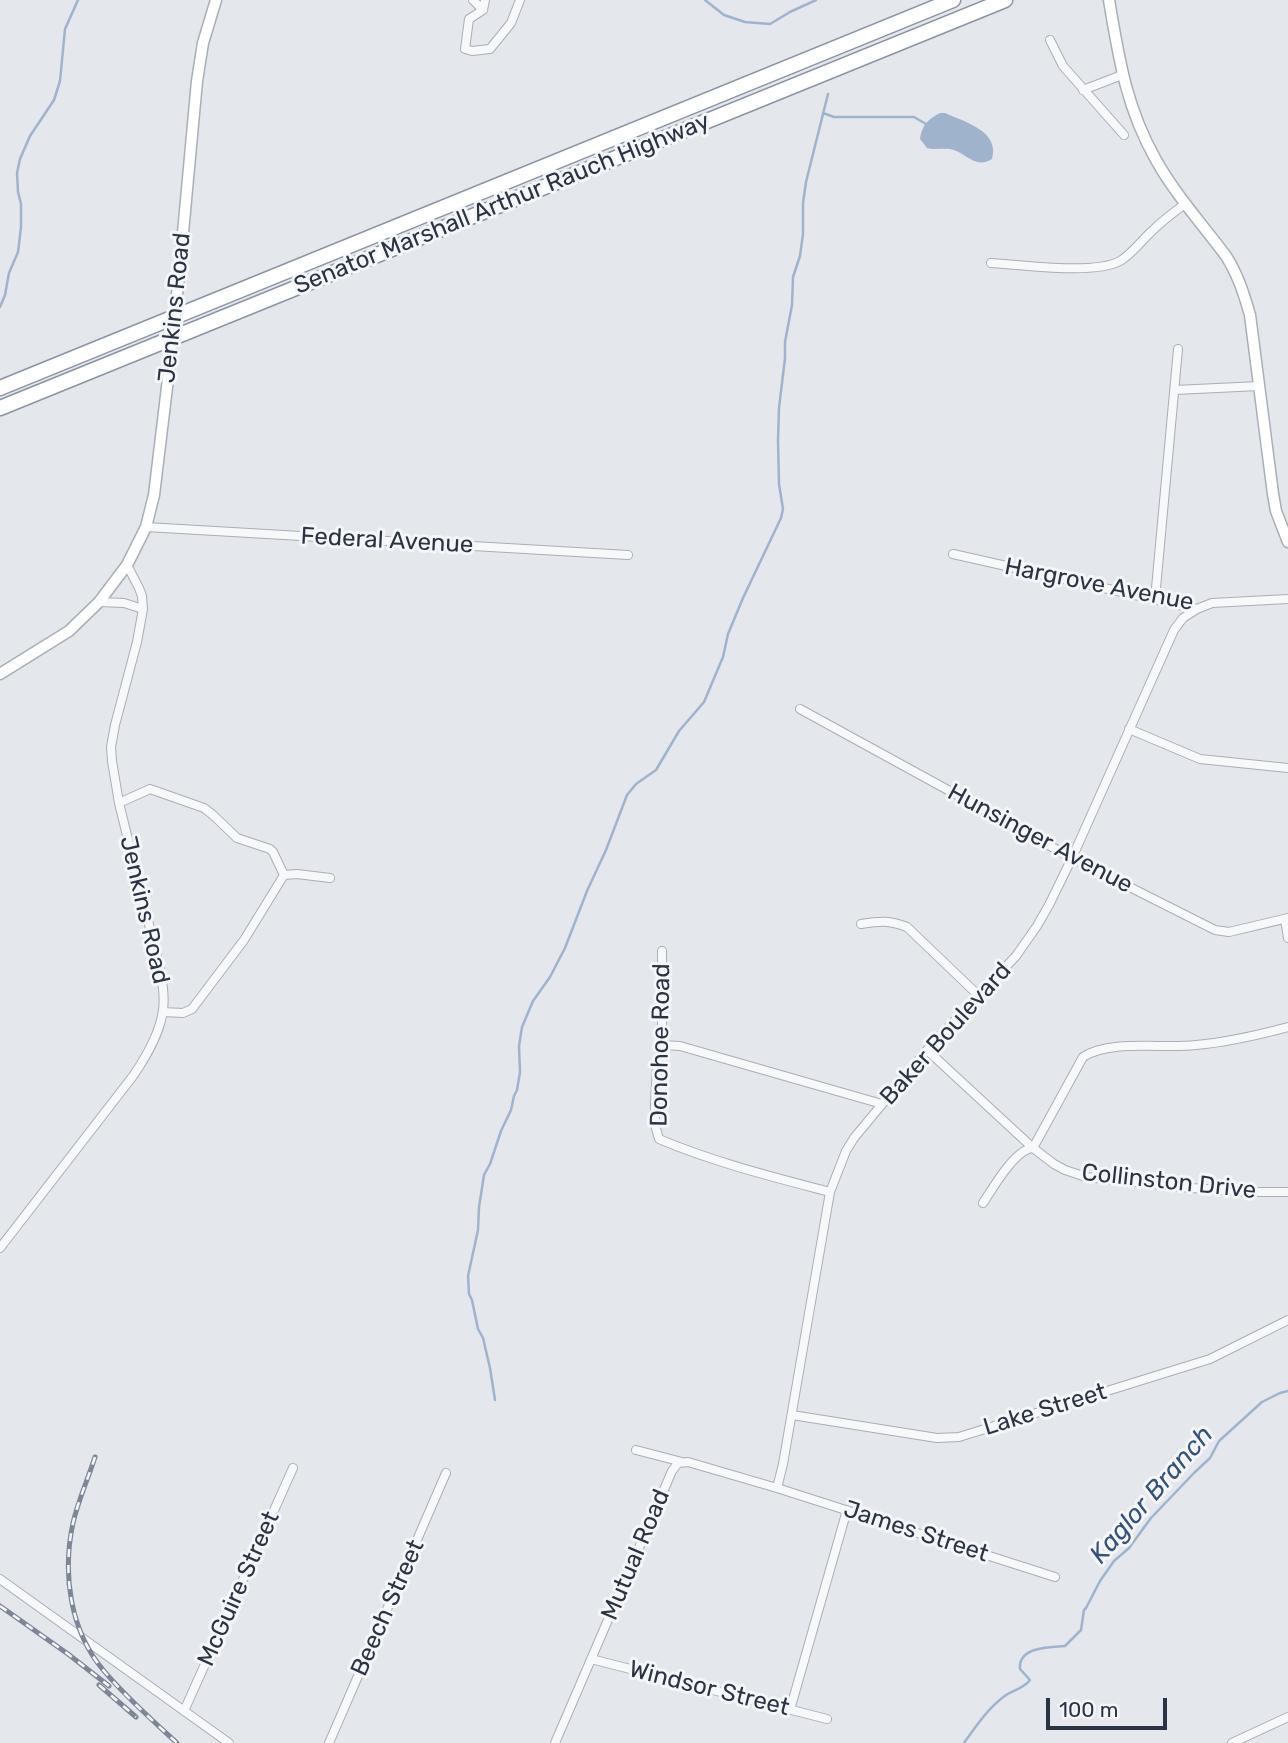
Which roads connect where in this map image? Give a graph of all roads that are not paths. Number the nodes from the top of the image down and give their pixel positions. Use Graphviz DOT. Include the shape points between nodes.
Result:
graph roads {
  1 [pos="216,0"];
  2 [pos="473,0"];
  3 [pos="485,0"];
  4 [pos="520,0"];
  5 [pos="953,0"];
  6 [pos="1004,0"];
  7 [pos="1109,0"];
  8 [pos="483,10"];
  9 [pos="1050,40"];
  10 [pos="1122,75"];
  11 [pos="1083,90"];
  12 [pos="1124,135"];
  13 [pos="1185,204"];
  14 [pos="991,263"];
  15 [pos="1178,349"];
  16 [pos="1259,386"];
  17 [pos="0,388"];
  18 [pos="1175,390"];
  19 [pos="0,408"];
  20 [pos="146,527"];
  21 [pos="1288,542"];
  22 [pos="953,554"];
  23 [pos="628,555"];
  24 [pos="127,565"];
  25 [pos="1155,599"];
  26 [pos="1288,599"];
  27 [pos="99,602"];
  28 [pos="143,609"];
  29 [pos="1197,609"];
  30 [pos="0,674"];
  31 [pos="800,709"];
  32 [pos="1129,729"];
  33 [pos="1288,768"];
  34 [pos="119,803"];
  35 [pos="1072,858"];
  36 [pos="284,874"];
  37 [pos="330,878"];
  38 [pos="1286,919"];
  39 [pos="861,924"];
  40 [pos="1288,938"];
  41 [pos="662,951"];
  42 [pos="978,995"];
  43 [pos="163,1012"];
  44 [pos="1288,1027"];
  45 [pos="662,1045"];
  46 [pos="927,1050"];
  47 [pos="882,1104"];
  48 [pos="1033,1148"];
  49 [pos="830,1192"];
  50 [pos="1288,1192"];
  51 [pos="983,1203"];
  52 [pos="0,1248"];
  53 [pos="1288,1320"];
  54 [pos="792,1415"];
  55 [pos="636,1450"];
  56 [pos="682,1461"];
  57 [pos="293,1468"];
  58 [pos="446,1474"];
  59 [pos="777,1488"];
  60 [pos="847,1510"];
  61 [pos="1055,1577"];
  62 [pos="0,1580"];
  63 [pos="591,1660"];
  64 [pos="790,1710"];
  65 [pos="184,1711"];
  66 [pos="1288,1717"];
  67 [pos="827,1718"];
  68 [pos="229,1743"];
  69 [pos="329,1743"];
  70 [pos="555,1743"];
  71 [pos="1231,1743"];
  1 -- 20 [label="street, Jenkins Road, bridge" via="197,81 168,379"];
  2 -- 8 [label="street"];
  3 -- 8 [label="street"];
  4 -- 8 [label="street" via="511,23 490,49 466,49 469,19"];
  5 -- 17 [label="highway, Senator Marshall Arthur Rauch Highway"];
  6 -- 19 [label="highway, Senator Marshall Arthur Rauch Highway"];
  7 -- 10 [label="street"];
  9 -- 11 [label="street"];
  10 -- 11 [label="street"];
  10 -- 13 [label="street" via="1155,159"];
  11 -- 12 [label="street"];
  13 -- 14 [label="street" via="1126,257 1106,267"];
  13 -- 16 [label="street" via="1238,278 1250,315"];
  15 -- 18 [label="street"];
  16 -- 18 [label="street"];
  16 -- 21 [label="street" via="1276,512"];
  18 -- 25 [label="street"];
  20 -- 23 [label="street, Federal Avenue"];
  20 -- 24 [label="street, Jenkins Road"];
  22 -- 25 [label="street, Hargrove Avenue"];
  24 -- 27 [label="street"];
  24 -- 28 [label="street, Jenkins Road" via="142,596"];
  25 -- 29 [label="street, Hargrove Avenue"];
  26 -- 29 [label="street, Hargrove Avenue" via="1212,603"];
  27 -- 28 [label="street"];
  27 -- 30 [label="street" via="63,635"];
  28 -- 34 [label="street, Jenkins Road" via="111,747"];
  29 -- 32 [label="street, Baker Boulevard" via="1174,630"];
  31 -- 35 [label="street, Hunsinger Avenue"];
  32 -- 33 [label="street" via="1200,759"];
  32 -- 35 [label="street, Baker Boulevard"];
  34 -- 36 [label="street" via="150,789 204,808 237,838 270,849"];
  34 -- 43 [label="street, Jenkins Road" via="159,965"];
  35 -- 38 [label="street, Hunsinger Avenue" via="1214,930 1229,932"];
  35 -- 42 [label="street, Baker Boulevard" via="1016,956"];
  36 -- 37 [label="street"];
  36 -- 43 [label="street" via="244,940 192,1009"];
  38 -- 40 [label="street"];
  39 -- 42 [label="street" via="893,921 907,927"];
  41 -- 45 [label="street, Donohoe Road"];
  42 -- 46 [label="street, Baker Boulevard"];
  43 -- 52 [label="street, Jenkins Road" via="133,1076"];
  44 -- 48 [label="street" via="1193,1046 1093,1051 1083,1057"];
  45 -- 47 [label="street" via="680,1046"];
  45 -- 49 [label="street, Donohoe Road" via="655,1102 659,1139"];
  46 -- 47 [label="street, Baker Boulevard"];
  46 -- 48 [label="street, Collinston Drive"];
  47 -- 49 [label="street, Baker Boulevard" via="846,1151"];
  48 -- 50 [label="street, Collinston Drive" via="1054,1164 1086,1177"];
  48 -- 51 [label="street" via="1018,1155"];
  49 -- 54 [label="street, Baker Boulevard"];
  53 -- 54 [label="street, Lake Street" via="1210,1359 959,1437 937,1438"];
  54 -- 59 [label="street, Baker Boulevard"];
  55 -- 56 [label="street"];
  56 -- 59 [label="street, Mutual Road"];
  56 -- 63 [label="street, Mutual Road" via="672,1471"];
  57 -- 65 [label="street, McGuire Street"];
  58 -- 69 [label="street, Beech Street"];
  59 -- 60 [label="street, James Street"];
  60 -- 61 [label="street, James Street"];
  60 -- 64 [label="street"];
  62 -- 65 [label="street"];
  63 -- 64 [label="street, Windsor Street"];
  63 -- 70 [label="street, Mutual Road"];
  64 -- 67 [label="street, Windsor Street"];
  65 -- 68 [label="street"];
  66 -- 71 [label="street"];
}
